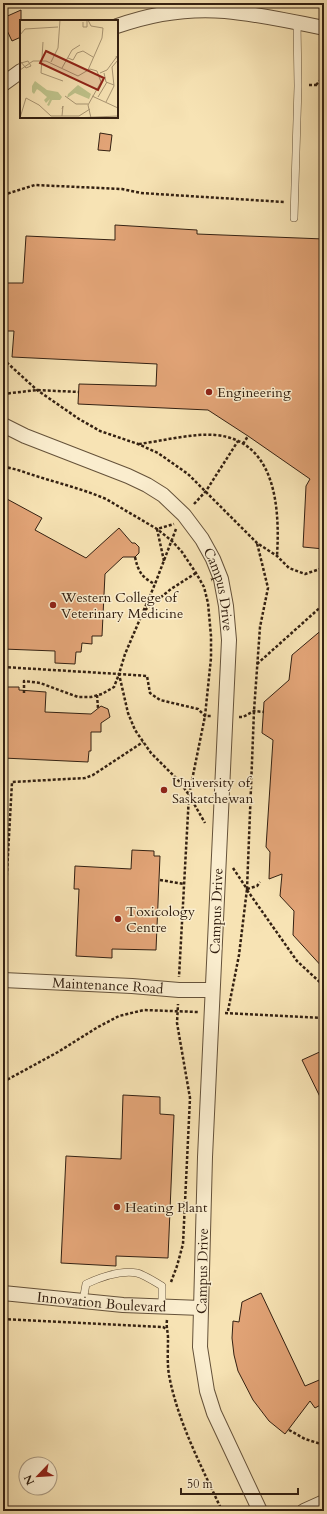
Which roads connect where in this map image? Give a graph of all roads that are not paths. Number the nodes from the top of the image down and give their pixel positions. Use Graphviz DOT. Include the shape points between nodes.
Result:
graph roads {
  1 [pos="297,22"];
  2 [pos="118,26"];
  3 [pos="324,28"];
  4 [pos="20,72"];
  5 [pos="3,84"];
  6 [pos="294,218"];
  7 [pos="3,425"];
  8 [pos="3,980"];
  9 [pos="212,990"];
  10 [pos="3,1293"];
  11 [pos="83,1301"];
  12 [pos="165,1306"];
  13 [pos="201,1308"];
  14 [pos="324,1502"];
  15 [pos="260,1511"];
  16 [pos="304,1511"];
  1 -- 2 [label="street" via="238,12 200,11 153,16"];
  1 -- 3 [label="street"];
  1 -- 6 [label="lane"];
  4 -- 5 [label="street"];
  7 -- 9 [label="street, Campus Drive" via="128,476 163,495 184,515 214,559 222,586 229,640"];
  8 -- 9 [label="street, Maintenance Road"];
  9 -- 13 [label="street, Campus Drive"];
  10 -- 11 [label="street, Innovation Boulevard"];
  11 -- 12 [label="street, Innovation Boulevard"];
  11 -- 12 [label="lane" via="86,1284 103,1277 138,1273 162,1286"];
  12 -- 13 [label="street, Innovation Boulevard"];
  13 -- 15 [label="street, Campus Drive" via="200,1347 207,1391 214,1413"];
  14 -- 16 [label="street"];
}
